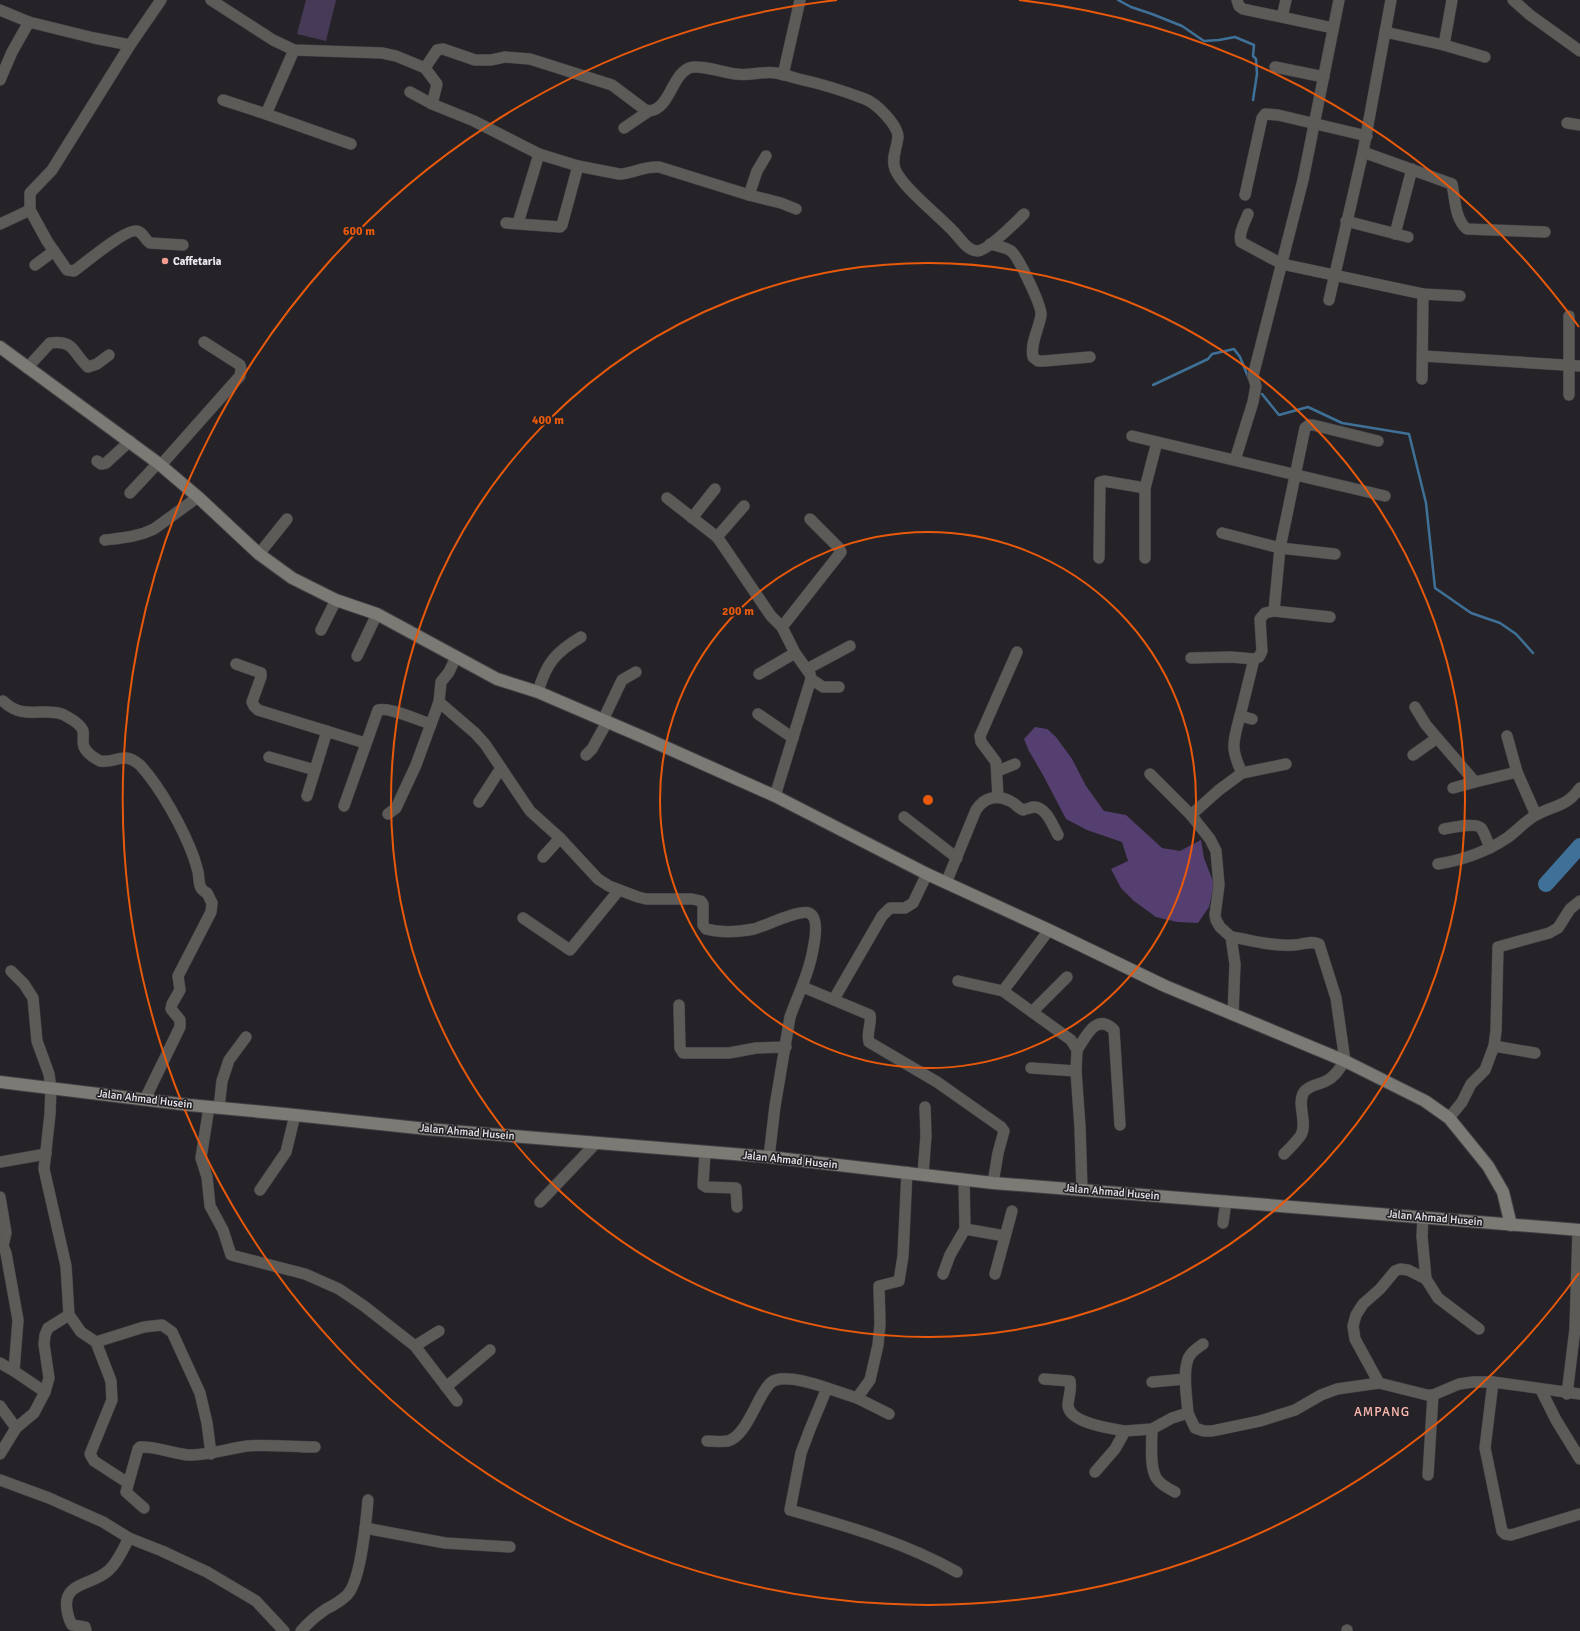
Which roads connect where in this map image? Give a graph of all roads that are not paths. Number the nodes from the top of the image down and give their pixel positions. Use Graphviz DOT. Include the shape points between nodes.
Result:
graph roads {
  1 [pos="161,0"];
  2 [pos="211,0"];
  3 [pos="800,0"];
  4 [pos="1237,0"];
  5 [pos="1286,0"];
  6 [pos="1339,0"];
  7 [pos="1391,0"];
  8 [pos="1452,0"];
  9 [pos="1513,0"];
  10 [pos="0,10"];
  11 [pos="1282,17"];
  12 [pos="29,22"];
  13 [pos="1333,28"];
  14 [pos="1385,32"];
  15 [pos="130,45"];
  16 [pos="1444,45"];
  17 [pos="294,50"];
  18 [pos="1580,51"];
  19 [pos="1485,57"];
  20 [pos="1275,67"];
  21 [pos="425,68"];
  22 [pos="783,75"];
  23 [pos="1324,77"];
  24 [pos="0,80"];
  25 [pos="410,92"];
  26 [pos="223,100"];
  27 [pos="432,104"];
  28 [pos="649,111"];
  29 [pos="266,114"];
  30 [pos="1566,123"];
  31 [pos="1314,124"];
  32 [pos="1580,125"];
  33 [pos="624,128"];
  34 [pos="1366,136"];
  35 [pos="351,144"];
  36 [pos="1363,152"];
  37 [pos="539,154"];
  38 [pos="766,156"];
  39 [pos="578,166"];
  40 [pos="1412,169"];
  41 [pos="750,195"];
  42 [pos="1245,195"];
  43 [pos="796,209"];
  44 [pos="30,210"];
  45 [pos="1024,214"];
  46 [pos="1248,214"];
  47 [pos="1346,222"];
  48 [pos="506,223"];
  49 [pos="518,223"];
  50 [pos="0,224"];
  51 [pos="1545,232"];
  52 [pos="1395,234"];
  53 [pos="1408,237"];
  54 [pos="990,244"];
  55 [pos="183,246"];
  56 [pos="54,251"];
  57 [pos="1282,264"];
  58 [pos="35,265"];
  59 [pos="1334,274"];
  60 [pos="1424,294"];
  61 [pos="1460,296"];
  62 [pos="1329,300"];
  63 [pos="1569,316"];
  64 [pos="204,342"];
  65 [pos="0,347"];
  66 [pos="109,355"];
  67 [pos="1424,356"];
  68 [pos="1090,357"];
  69 [pos="1575,366"];
  70 [pos="27,368"];
  71 [pos="1422,379"];
  72 [pos="1569,395"];
  73 [pos="1132,436"];
  74 [pos="130,442"];
  75 [pos="1157,442"];
  76 [pos="1378,442"];
  77 [pos="1235,460"];
  78 [pos="97,461"];
  79 [pos="160,464"];
  80 [pos="1294,474"];
  81 [pos="1145,488"];
  82 [pos="715,489"];
  83 [pos="130,492"];
  84 [pos="1385,496"];
  85 [pos="198,497"];
  86 [pos="667,498"];
  87 [pos="744,506"];
  88 [pos="692,518"];
  89 [pos="287,519"];
  90 [pos="810,520"];
  91 [pos="1222,533"];
  92 [pos="717,537"];
  93 [pos="105,540"];
  94 [pos="1280,548"];
  95 [pos="259,554"];
  96 [pos="1335,554"];
  97 [pos="1099,558"];
  98 [pos="1146,558"];
  99 [pos="336,600"];
  100 [pos="1274,611"];
  101 [pos="377,614"];
  102 [pos="1330,618"];
  103 [pos="782,627"];
  104 [pos="321,630"];
  105 [pos="581,636"];
  106 [pos="850,646"];
  107 [pos="1017,652"];
  108 [pos="795,653"];
  109 [pos="357,656"];
  110 [pos="456,657"];
  111 [pos="1191,658"];
  112 [pos="1254,659"];
  113 [pos="236,664"];
  114 [pos="636,672"];
  115 [pos="759,674"];
  116 [pos="809,674"];
  117 [pos="839,687"];
  118 [pos="538,692"];
  119 [pos="439,702"];
  120 [pos="4,705"];
  121 [pos="1415,707"];
  122 [pos="758,714"];
  123 [pos="1240,716"];
  124 [pos="1252,719"];
  125 [pos="605,721"];
  126 [pos="431,724"];
  127 [pos="327,731"];
  128 [pos="1507,736"];
  129 [pos="793,738"];
  130 [pos="1437,738"];
  131 [pos="366,743"];
  132 [pos="586,755"];
  133 [pos="1413,755"];
  134 [pos="268,757"];
  135 [pos="1014,764"];
  136 [pos="1286,764"];
  137 [pos="501,768"];
  138 [pos="315,770"];
  139 [pos="998,771"];
  140 [pos="1517,772"];
  141 [pos="1242,773"];
  142 [pos="1150,774"];
  143 [pos="1475,782"];
  144 [pos="1454,788"];
  145 [pos="1580,788"];
  146 [pos="307,796"];
  147 [pos="775,796"];
  148 [pos="998,797"];
  149 [pos="479,802"];
  150 [pos="344,806"];
  151 [pos="388,814"];
  152 [pos="1191,815"];
  153 [pos="1536,815"];
  154 [pos="904,818"];
  155 [pos="1444,829"];
  156 [pos="1058,835"];
  157 [pos="560,838"];
  158 [pos="1490,848"];
  159 [pos="543,857"];
  160 [pos="957,858"];
  161 [pos="1438,864"];
  162 [pos="927,874"];
  163 [pos="946,883"];
  164 [pos="619,890"];
  165 [pos="1580,900"];
  166 [pos="522,918"];
  167 [pos="1049,930"];
  168 [pos="1231,937"];
  169 [pos="11,971"];
  170 [pos="1067,977"];
  171 [pos="958,981"];
  172 [pos="803,987"];
  173 [pos="1003,991"];
  174 [pos="834,999"];
  175 [pos="679,1005"];
  176 [pos="1032,1012"];
  177 [pos="1233,1015"];
  178 [pos="246,1037"];
  179 [pos="1494,1046"];
  180 [pos="786,1047"];
  181 [pos="1077,1050"];
  182 [pos="1535,1053"];
  183 [pos="1345,1062"];
  184 [pos="1031,1068"];
  185 [pos="1076,1071"];
  186 [pos="0,1082"];
  187 [pos="51,1088"];
  188 [pos="146,1099"];
  189 [pos="214,1107"];
  190 [pos="925,1107"];
  191 [pos="295,1115"];
  192 [pos="1449,1118"];
  193 [pos="1120,1125"];
  194 [pos="597,1142"];
  195 [pos="705,1152"];
  196 [pos="46,1154"];
  197 [pos="1284,1154"];
  198 [pos="769,1157"];
  199 [pos="0,1162"];
  200 [pos="907,1172"];
  201 [pos="923,1174"];
  202 [pos="964,1179"];
  203 [pos="993,1183"];
  204 [pos="1082,1189"];
  205 [pos="260,1190"];
  206 [pos="0,1197"];
  207 [pos="1226,1201"];
  208 [pos="540,1202"];
  209 [pos="737,1207"];
  210 [pos="1012,1211"];
  211 [pos="1423,1216"];
  212 [pos="1224,1223"];
  213 [pos="1511,1225"];
  214 [pos="965,1229"];
  215 [pos="1579,1230"];
  216 [pos="1005,1236"];
  217 [pos="2,1245"];
  218 [pos="943,1274"];
  219 [pos="995,1274"];
  220 [pos="1426,1280"];
  221 [pos="69,1315"];
  222 [pos="1479,1329"];
  223 [pos="1577,1329"];
  224 [pos="439,1331"];
  225 [pos="96,1342"];
  226 [pos="1203,1344"];
  227 [pos="415,1346"];
  228 [pos="490,1350"];
  229 [pos="0,1363"];
  230 [pos="14,1371"];
  231 [pos="1044,1379"];
  232 [pos="1185,1379"];
  233 [pos="1152,1382"];
  234 [pos="1493,1382"];
  235 [pos="1379,1383"];
  236 [pos="446,1387"];
  237 [pos="827,1388"];
  238 [pos="1541,1390"];
  239 [pos="45,1392"];
  240 [pos="1567,1394"];
  241 [pos="1580,1394"];
  242 [pos="1433,1396"];
  243 [pos="857,1398"];
  244 [pos="457,1401"];
  245 [pos="0,1406"];
  246 [pos="1188,1413"];
  247 [pos="889,1414"];
  248 [pos="16,1428"];
  249 [pos="1152,1429"];
  250 [pos="1125,1430"];
  251 [pos="707,1441"];
  252 [pos="316,1447"];
  253 [pos="0,1454"];
  254 [pos="211,1454"];
  255 [pos="1580,1459"];
  256 [pos="1095,1472"];
  257 [pos="1428,1475"];
  258 [pos="0,1480"];
  259 [pos="128,1484"];
  260 [pos="1175,1492"];
  261 [pos="368,1500"];
  262 [pos="144,1508"];
  263 [pos="1580,1514"];
  264 [pos="365,1528"];
  265 [pos="128,1538"];
  266 [pos="510,1547"];
  267 [pos="958,1572"];
  268 [pos="86,1631"];
  269 [pos="284,1631"];
  270 [pos="301,1631"];
  1 -- 15 [label="street"];
  2 -- 17 [label="street" via="273,40"];
  3 -- 22 [label="street"];
  4 -- 11 [label="street" via="1243,9"];
  5 -- 11 [label="street"];
  6 -- 13 [label="street"];
  7 -- 14 [label="street"];
  8 -- 16 [label="street"];
  9 -- 18 [label="street"];
  10 -- 12 [label="street"];
  11 -- 13 [label="street"];
  12 -- 15 [label="street"];
  12 -- 24 [label="street"];
  13 -- 23 [label="street"];
  14 -- 16 [label="street"];
  14 -- 34 [label="street"];
  15 -- 44 [label="street" via="52,170 30,194"];
  16 -- 19 [label="street"];
  17 -- 21 [label="street" via="382,53"];
  17 -- 29 [label="street"];
  20 -- 23 [label="street"];
  21 -- 27 [label="street" via="437,84"];
  21 -- 28 [label="street" via="438,50 443,49 475,60 505,57 530,59 612,85"];
  22 -- 28 [label="street" via="738,75 690,67 682,73 663,102"];
  22 -- 54 [label="street" via="828,86 874,104 897,130 893,160 898,175 969,248 979,251"];
  23 -- 31 [label="street"];
  25 -- 27 [label="street"];
  26 -- 29 [label="street"];
  27 -- 37 [label="street" via="474,121"];
  28 -- 33 [label="street"];
  29 -- 35 [label="street"];
  30 -- 32 [label="street"];
  31 -- 34 [label="street"];
  31 -- 42 [label="street" via="1268,114 1264,116"];
  31 -- 57 [label="street"];
  34 -- 36 [label="street"];
  36 -- 40 [label="street"];
  36 -- 47 [label="street"];
  37 -- 39 [label="street"];
  37 -- 49 [label="street"];
  38 -- 41 [label="street" via="757,171"];
  39 -- 41 [label="street" via="619,174 646,166 659,167"];
  39 -- 49 [label="street" via="561,226 558,228"];
  40 -- 51 [label="street" via="1452,184 1459,219 1467,229"];
  40 -- 52 [label="street"];
  41 -- 43 [label="street"];
  44 -- 50 [label="street"];
  44 -- 56 [label="street"];
  45 -- 54 [label="street"];
  46 -- 57 [label="street" via="1241,242"];
  47 -- 52 [label="street"];
  47 -- 59 [label="street"];
  48 -- 49 [label="street"];
  52 -- 53 [label="street"];
  54 -- 68 [label="street" via="1007,249 1015,255 1039,305 1041,315 1032,346 1033,357 1038,361"];
  55 -- 56 [label="street" via="150,243 139,231 134,230 119,237 74,272 67,270"];
  56 -- 58 [label="street"];
  57 -- 59 [label="street"];
  57 -- 77 [label="street" via="1253,376 1256,386 1253,402"];
  59 -- 60 [label="street"];
  59 -- 62 [label="street"];
  60 -- 61 [label="street"];
  60 -- 67 [label="street"];
  63 -- 69 [label="street"];
  64 -- 79 [label="street" via="240,365 240,376"];
  65 -- 70 [label="street"];
  66 -- 70 [label="street" via="88,367 70,345 62,342 50,343"];
  67 -- 69 [label="street"];
  67 -- 71 [label="street"];
  69 -- 72 [label="street"];
  70 -- 74 [label="street"];
  73 -- 75 [label="street"];
  74 -- 78 [label="street" via="106,463 101,464"];
  74 -- 79 [label="street"];
  75 -- 77 [label="street"];
  75 -- 81 [label="street"];
  76 -- 80 [label="street" via="1309,425 1305,428"];
  77 -- 80 [label="street"];
  79 -- 83 [label="street"];
  79 -- 85 [label="street"];
  80 -- 84 [label="street"];
  80 -- 94 [label="street"];
  81 -- 97 [label="street" via="1100,482"];
  81 -- 98 [label="street"];
  82 -- 88 [label="street"];
  85 -- 93 [label="street" via="147,533"];
  85 -- 95 [label="street"];
  86 -- 88 [label="street"];
  87 -- 92 [label="street"];
  88 -- 92 [label="street"];
  89 -- 95 [label="street"];
  90 -- 103 [label="street" via="840,548 841,552"];
  91 -- 94 [label="street"];
  92 -- 103 [label="street" via="771,616"];
  94 -- 96 [label="street"];
  94 -- 100 [label="street"];
  95 -- 99 [label="street" via="292,578"];
  99 -- 101 [label="street"];
  99 -- 104 [label="street"];
  100 -- 102 [label="street"];
  100 -- 112 [label="street" via="1265,612 1260,619 1262,651 1259,657"];
  101 -- 109 [label="street"];
  101 -- 110 [label="street"];
  103 -- 108 [label="street"];
  105 -- 118 [label="street" via="553,658 544,672"];
  106 -- 116 [label="street"];
  107 -- 139 [label="street" via="980,736 981,742 996,762"];
  108 -- 115 [label="street"];
  108 -- 116 [label="street"];
  110 -- 118 [label="street" via="497,679"];
  110 -- 119 [label="street" via="441,682"];
  111 -- 112 [label="street"];
  112 -- 123 [label="street"];
  113 -- 127 [label="street" via="261,673 252,702 258,710"];
  114 -- 125 [label="street" via="622,680"];
  116 -- 117 [label="street" via="814,682 823,687"];
  116 -- 129 [label="street"];
  118 -- 125 [label="street"];
  119 -- 126 [label="street"];
  119 -- 137 [label="street" via="475,733"];
  120 -- 188 [label="street" via="22,712 62,714 81,726 84,746 94,758 102,762 127,758 140,765 173,812 190,847 199,873 198,882 212,903 212,912 178,976 180,990 171,1009 180,1020 180,1027"];
  121 -- 130 [label="street"];
  122 -- 129 [label="street"];
  123 -- 124 [label="street"];
  123 -- 141 [label="street" via="1233,742 1236,760"];
  125 -- 132 [label="street" via="592,749"];
  125 -- 147 [label="street"];
  126 -- 131 [label="street" via="391,710 378,710"];
  126 -- 151 [label="street" via="396,808"];
  127 -- 131 [label="street"];
  127 -- 138 [label="street"];
  128 -- 140 [label="street"];
  129 -- 147 [label="street"];
  130 -- 133 [label="street"];
  130 -- 143 [label="street"];
  131 -- 150 [label="street"];
  134 -- 138 [label="street"];
  135 -- 139 [label="street"];
  136 -- 141 [label="street"];
  137 -- 149 [label="street"];
  137 -- 157 [label="street" via="530,811"];
  138 -- 146 [label="street"];
  139 -- 148 [label="street"];
  140 -- 143 [label="street"];
  140 -- 153 [label="street"];
  141 -- 152 [label="street"];
  142 -- 152 [label="street"];
  143 -- 144 [label="street"];
  145 -- 153 [label="street" via="1569,802"];
  147 -- 162 [label="street"];
  148 -- 156 [label="street" via="1011,801 1021,809 1034,807 1043,812"];
  148 -- 160 [label="street" via="981,803 976,810"];
  152 -- 168 [label="street" via="1210,839 1216,852 1219,885 1215,915 1220,927"];
  153 -- 158 [label="street" via="1508,838"];
  154 -- 160 [label="street"];
  155 -- 158 [label="street" via="1478,826"];
  157 -- 159 [label="street"];
  157 -- 164 [label="street" via="598,878"];
  158 -- 161 [label="street" via="1467,858"];
  160 -- 163 [label="street"];
  162 -- 163 [label="street"];
  162 -- 174 [label="street" via="913,903 905,908 890,908 882,916"];
  163 -- 167 [label="street"];
  164 -- 166 [label="street" via="570,950"];
  164 -- 172 [label="street" via="646,899 701,901 703,925 706,929 716,931 753,929 798,913 810,913 814,920 815,935"];
  165 -- 179 [label="street" via="1570,909 1558,928 1498,947"];
  167 -- 173 [label="street"];
  167 -- 177 [label="street" via="1165,986"];
  168 -- 177 [label="street" via="1235,964"];
  168 -- 183 [label="street" via="1277,945 1310,942 1319,944 1337,1002"];
  169 -- 187 [label="street" via="33,998 37,1041 49,1074"];
  170 -- 176 [label="street"];
  171 -- 173 [label="street"];
  172 -- 174 [label="street"];
  172 -- 180 [label="street" via="790,1017"];
  173 -- 176 [label="street"];
  174 -- 203 [label="street" via="870,1015 867,1038 872,1045 937,1082 1004,1131"];
  175 -- 180 [label="street" via="680,1048 683,1053 729,1053 756,1048"];
  176 -- 181 [label="street" via="1071,1040"];
  177 -- 183 [label="street"];
  178 -- 189 [label="street" via="229,1060"];
  179 -- 182 [label="street"];
  179 -- 192 [label="street" via="1485,1070 1471,1084 1462,1102"];
  180 -- 198 [label="street"];
  181 -- 185 [label="street"];
  181 -- 193 [label="street" via="1094,1026 1100,1023 1114,1030"];
  183 -- 192 [label="street" via="1425,1100"];
  183 -- 197 [label="street" via="1330,1079 1310,1087 1303,1094 1301,1134"];
  184 -- 185 [label="street"];
  185 -- 204 [label="street"];
  186 -- 187 [label="street, Jalan Ahmad Husein"];
  187 -- 188 [label="street, Jalan Ahmad Husein"];
  187 -- 196 [label="street"];
  188 -- 189 [label="street, Jalan Ahmad Husein"];
  189 -- 191 [label="street, Jalan Ahmad Husein"];
  189 -- 227 [label="street" via="201,1158 207,1177 210,1206 223,1230 231,1255 305,1274 339,1289"];
  190 -- 201 [label="street"];
  191 -- 194 [label="street, Jalan Ahmad Husein" via="427,1129"];
  191 -- 205 [label="street" via="286,1152"];
  192 -- 213 [label="street" via="1488,1166 1500,1186"];
  194 -- 195 [label="street, Jalan Ahmad Husein"];
  194 -- 208 [label="street"];
  195 -- 198 [label="street, Jalan Ahmad Husein"];
  195 -- 209 [label="street" via="703,1185 736,1188"];
  196 -- 199 [label="street"];
  196 -- 221 [label="street" via="44,1168 66,1266"];
  198 -- 200 [label="street, Jalan Ahmad Husein"];
  200 -- 201 [label="street, Jalan Ahmad Husein"];
  200 -- 243 [label="street" via="901,1274 899,1281 879,1286 880,1324 874,1363 870,1380"];
  201 -- 202 [label="street, Jalan Ahmad Husein"];
  202 -- 203 [label="street, Jalan Ahmad Husein"];
  202 -- 214 [label="street"];
  203 -- 204 [label="street, Jalan Ahmad Husein"];
  204 -- 207 [label="street, Jalan Ahmad Husein"];
  206 -- 217 [label="street" via="6,1233"];
  207 -- 211 [label="street, Jalan Ahmad Husein"];
  207 -- 212 [label="street"];
  210 -- 216 [label="street"];
  211 -- 213 [label="street, Jalan Ahmad Husein"];
  211 -- 220 [label="street"];
  213 -- 215 [label="street, Jalan Ahmad Husein"];
  214 -- 216 [label="street"];
  214 -- 218 [label="street" via="950,1255"];
  215 -- 223 [label="street"];
  216 -- 219 [label="street"];
  217 -- 230 [label="street" via="18,1320"];
  220 -- 222 [label="street" via="1438,1298"];
  220 -- 235 [label="street" via="1408,1270 1395,1271 1363,1304 1356,1315 1353,1326 1356,1339"];
  221 -- 225 [label="street" via="82,1332"];
  221 -- 239 [label="street" via="48,1328 45,1335 49,1378"];
  223 -- 240 [label="street"];
  224 -- 227 [label="street"];
  225 -- 254 [label="street" via="144,1327 162,1325 172,1332 200,1393"];
  225 -- 259 [label="street" via="111,1380 112,1400 90,1454 94,1461"];
  226 -- 232 [label="street" via="1190,1355"];
  227 -- 236 [label="street"];
  228 -- 236 [label="street"];
  229 -- 230 [label="street"];
  230 -- 239 [label="street"];
  231 -- 250 [label="street" via="1070,1381 1068,1406 1070,1411 1084,1421"];
  232 -- 233 [label="street"];
  232 -- 246 [label="street"];
  234 -- 238 [label="street"];
  234 -- 242 [label="street" via="1466,1382 1449,1387"];
  234 -- 263 [label="street" via="1485,1448 1502,1531 1511,1535"];
  235 -- 242 [label="street"];
  235 -- 246 [label="street" via="1337,1389 1280,1416 1212,1431 1195,1428"];
  236 -- 244 [label="street"];
  237 -- 243 [label="street"];
  237 -- 251 [label="street" via="788,1380 774,1380 760,1396 738,1436 729,1440"];
  237 -- 267 [label="street" via="801,1453 790,1510 839,1524 908,1549"];
  238 -- 240 [label="street"];
  238 -- 255 [label="street"];
  239 -- 248 [label="street" via="34,1413"];
  240 -- 241 [label="street"];
  242 -- 257 [label="street"];
  243 -- 247 [label="street"];
  245 -- 248 [label="street"];
  246 -- 249 [label="street"];
  248 -- 253 [label="street"];
  249 -- 250 [label="street"];
  249 -- 260 [label="street" via="1152,1465 1155,1476"];
  250 -- 256 [label="street" via="1115,1449"];
  252 -- 254 [label="street" via="249,1446"];
  254 -- 259 [label="street" via="188,1455 153,1447 140,1447"];
  258 -- 265 [label="street" via="103,1522"];
  259 -- 262 [label="street" via="126,1493"];
  261 -- 264 [label="street"];
  264 -- 266 [label="street" via="445,1543"];
  264 -- 270 [label="street" via="352,1589 341,1601 325,1610"];
  265 -- 268 [label="street" via="109,1570 100,1578 72,1589 67,1597 69,1621 72,1625 85,1627"];
  265 -- 269 [label="street" via="207,1572 256,1601"];
}
